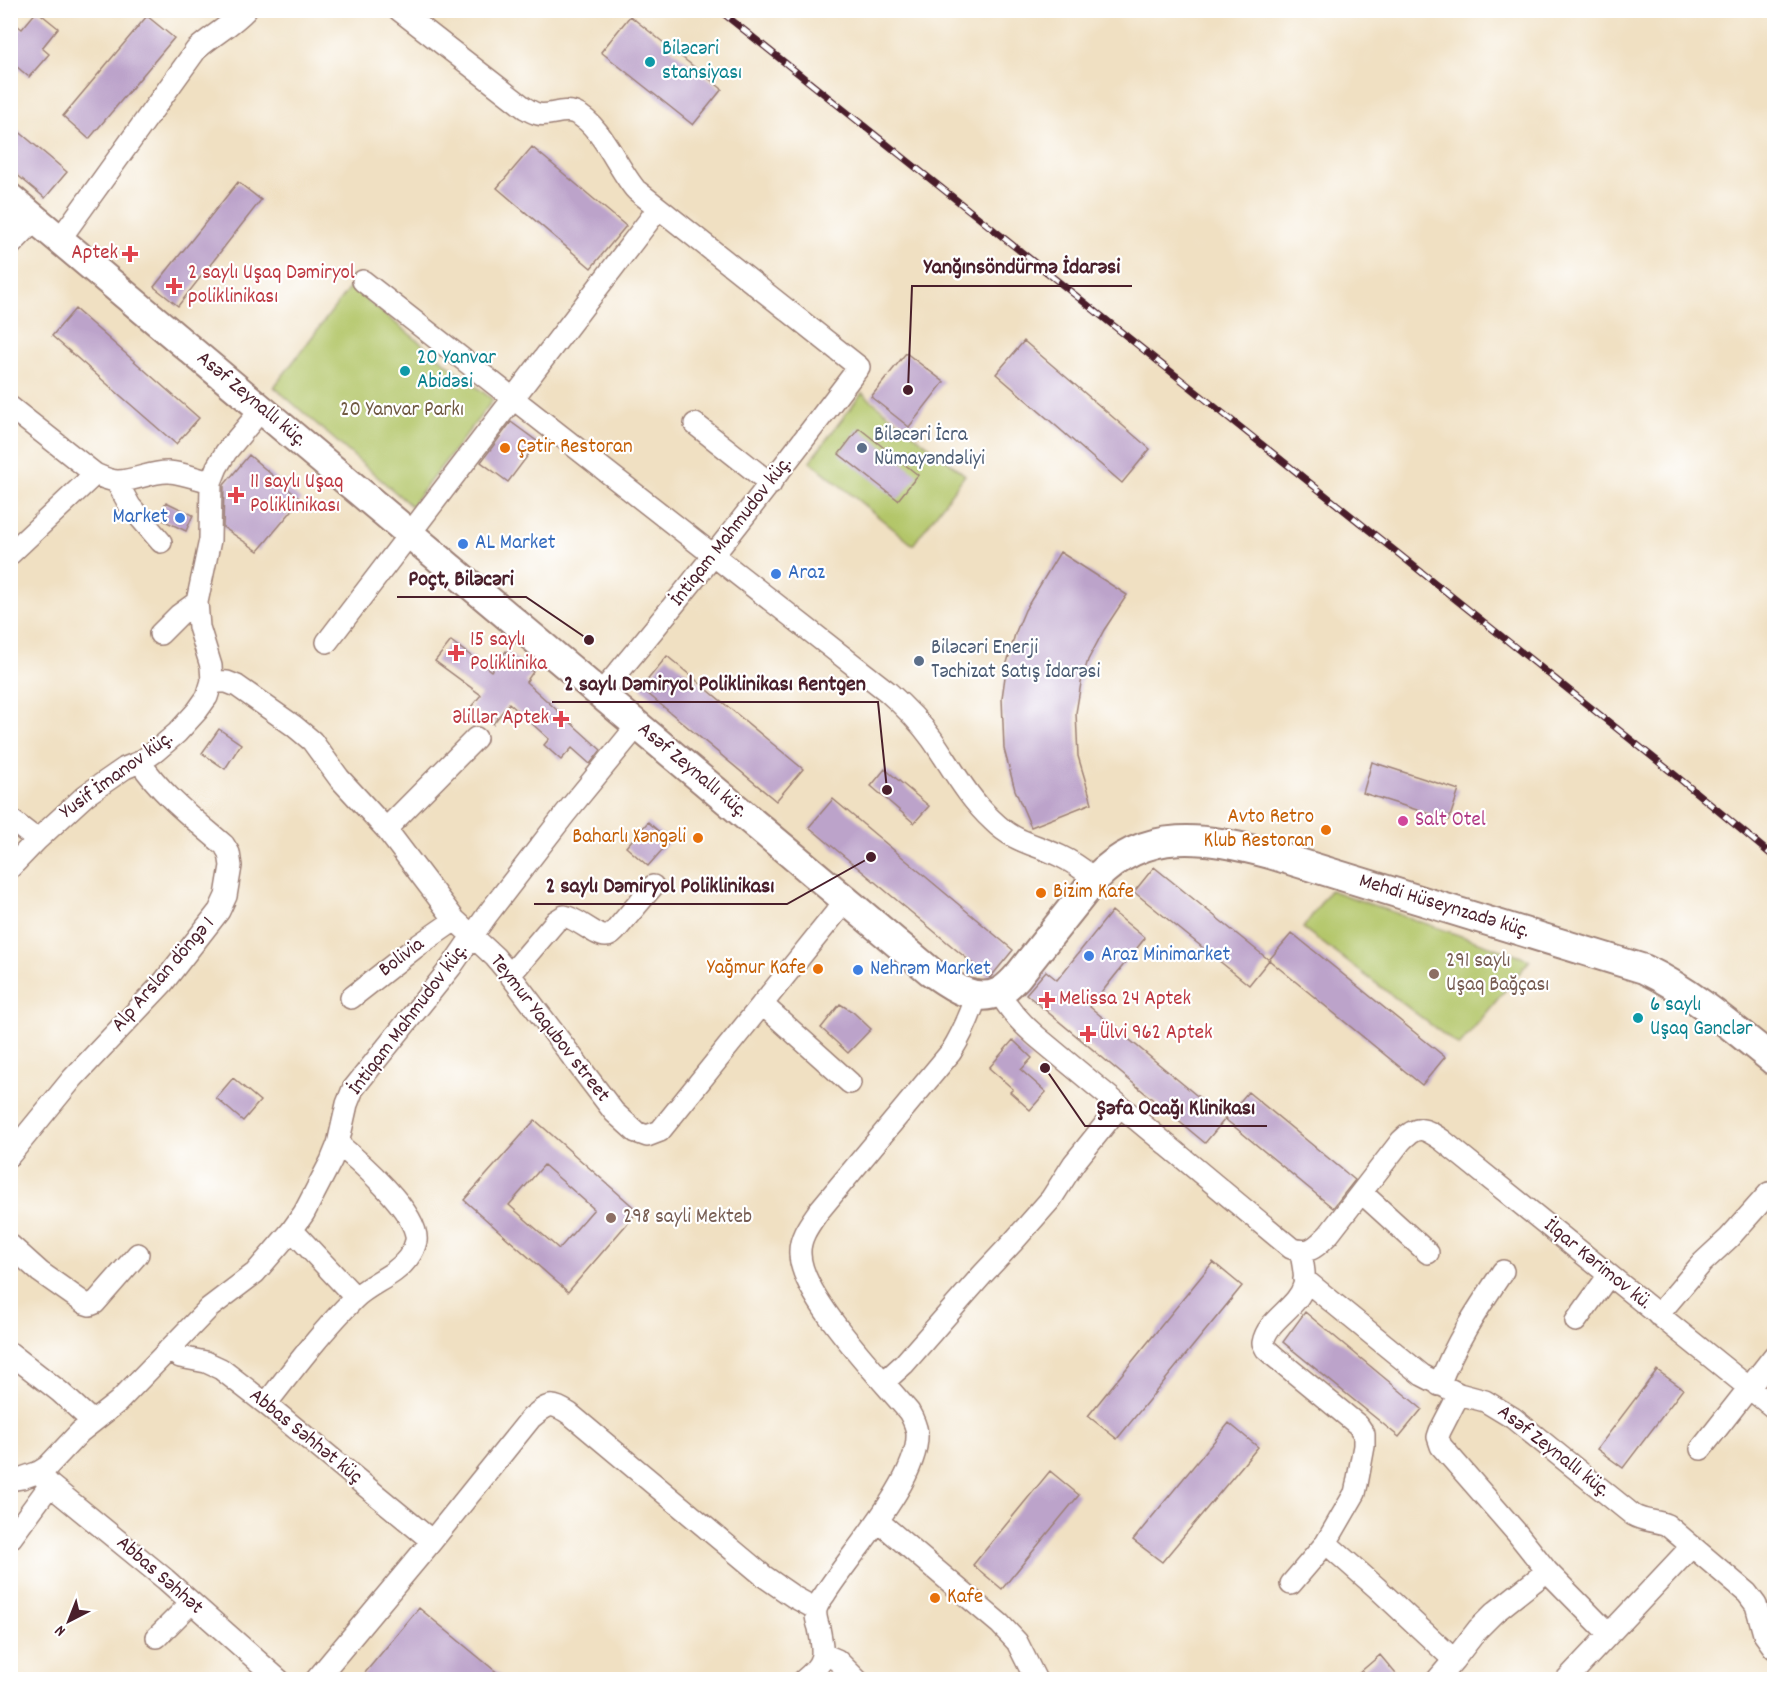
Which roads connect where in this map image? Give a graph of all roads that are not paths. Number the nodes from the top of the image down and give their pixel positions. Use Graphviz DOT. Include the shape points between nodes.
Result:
graph roads {
  1 [pos="246,10"];
  2 [pos="399,10"];
  3 [pos="10,198"];
  4 [pos="658,209"];
  5 [pos="36,219"];
  6 [pos="60,239"];
  7 [pos="10,246"];
  8 [pos="363,281"];
  9 [pos="512,398"];
  10 [pos="10,406"];
  11 [pos="262,409"];
  12 [pos="695,424"];
  13 [pos="95,474"];
  14 [pos="116,481"];
  15 [pos="211,482"];
  16 [pos="771,484"];
  17 [pos="409,534"];
  18 [pos="161,542"];
  19 [pos="10,554"];
  20 [pos="714,555"];
  21 [pos="197,602"];
  22 [pos="160,634"];
  23 [pos="327,642"];
  24 [pos="212,681"];
  25 [pos="600,694"];
  26 [pos="637,726"];
  27 [pos="476,738"];
  28 [pos="140,762"];
  29 [pos="10,819"];
  30 [pos="386,830"];
  31 [pos="37,840"];
  32 [pos="10,868"];
  33 [pos="1095,879"];
  34 [pos="652,886"];
  35 [pos="846,900"];
  36 [pos="454,920"];
  37 [pos="472,936"];
  38 [pos="510,975"];
  39 [pos="988,994"];
  40 [pos="351,998"];
  41 [pos="762,1004"];
  42 [pos="1774,1061"];
  43 [pos="850,1083"];
  44 [pos="1119,1107"];
  45 [pos="338,1143"];
  46 [pos="10,1155"];
  47 [pos="1362,1193"];
  48 [pos="1769,1193"];
  49 [pos="292,1230"];
  50 [pos="10,1245"];
  51 [pos="1301,1252"];
  52 [pos="1428,1252"];
  53 [pos="138,1254"];
  54 [pos="1503,1271"];
  55 [pos="1609,1275"];
  56 [pos="1304,1279"];
  57 [pos="355,1297"];
  58 [pos="1658,1315"];
  59 [pos="1576,1321"];
  60 [pos="168,1350"];
  61 [pos="10,1353"];
  62 [pos="1774,1356"];
  63 [pos="884,1382"];
  64 [pos="1439,1385"];
  65 [pos="1749,1389"];
  66 [pos="1459,1394"];
  67 [pos="266,1404"];
  68 [pos="1774,1408"];
  69 [pos="93,1422"];
  70 [pos="1701,1449"];
  71 [pos="45,1479"];
  72 [pos="10,1480"];
  73 [pos="878,1521"];
  74 [pos="11,1538"];
  75 [pos="432,1542"];
  76 [pos="1326,1543"];
  77 [pos="1692,1546"];
  78 [pos="1547,1571"];
  79 [pos="1291,1584"];
  80 [pos="191,1603"];
  81 [pos="816,1609"];
  82 [pos="1609,1634"];
  83 [pos="157,1637"];
  84 [pos="1774,1647"];
  85 [pos="823,1654"];
  86 [pos="1454,1660"];
  87 [pos="279,1680"];
  88 [pos="316,1680"];
  89 [pos="804,1680"];
  90 [pos="857,1680"];
  91 [pos="1036,1680"];
  92 [pos="1437,1680"];
  93 [pos="1566,1680"];
  1 -- 6 [label="street" via="196,50"];
  2 -- 4 [label="street" via="525,108 538,114 574,113 586,120 626,178"];
  3 -- 5 [label="main road, Asəf Zeynallı küç."];
  4 -- 9 [label="street"];
  4 -- 16 [label="street, İntiqam Mahmudov küç." via="859,367"];
  5 -- 6 [label="main road, Asəf Zeynallı küç."];
  5 -- 7 [label="street"];
  6 -- 11 [label="main road, Asəf Zeynallı küç."];
  8 -- 9 [label="street"];
  9 -- 17 [label="street"];
  9 -- 20 [label="street"];
  10 -- 13 [label="street"];
  11 -- 15 [label="street" via="226,452"];
  11 -- 17 [label="main road, Asəf Zeynallı küç."];
  12 -- 16 [label="street"];
  13 -- 14 [label="street"];
  13 -- 19 [label="street"];
  14 -- 15 [label="street" via="171,472"];
  14 -- 18 [label="street" via="130,506"];
  15 -- 21 [label="street" via="210,540"];
  16 -- 20 [label="street, İntiqam Mahmudov küç."];
  17 -- 23 [label="street"];
  17 -- 25 [label="main road, Asəf Zeynallı küç."];
  20 -- 25 [label="street, İntiqam Mahmudov küç."];
  20 -- 33 [label="street" via="907,709 975,801 1006,833 1058,855"];
  21 -- 22 [label="street"];
  21 -- 24 [label="street"];
  24 -- 28 [label="street, Yusif İmanov küç." via="197,711 177,733"];
  24 -- 30 [label="street, Teymur Yaqubov street" via="237,686 312,741"];
  25 -- 26 [label="main road, Asəf Zeynallı küç."];
  26 -- 35 [label="main road, Asəf Zeynallı küç."];
  26 -- 37 [label="street, İntiqam Mahmudov küç."];
  27 -- 30 [label="street"];
  28 -- 31 [label="street, Yusif İmanov küç." via="86,795"];
  28 -- 46 [label="street, Alp Arslan döngə 1" via="164,793 224,845 231,866 226,896 219,911 162,984 73,1078"];
  29 -- 31 [label="street"];
  30 -- 36 [label="street, Teymur Yaqubov street"];
  31 -- 32 [label="street, Yusif İmanov küç."];
  33 -- 39 [label="main road" via="1017,977"];
  33 -- 42 [label="main road, Mehdi Hüseynzadə küç." via="1125,855 1164,841 1212,841 1270,854 1644,969 1689,995"];
  34 -- 38 [label="street" via="609,936 573,917 564,916 556,921"];
  35 -- 39 [label="main road, Asəf Zeynallı küç." via="930,971 964,992"];
  35 -- 41 [label="street, Teymur Yaqubov street"];
  36 -- 37 [label="street, Teymur Yaqubov street"];
  36 -- 40 [label="street, Bolivia"];
  37 -- 38 [label="street, Teymur Yaqubov street"];
  37 -- 45 [label="street, İntiqam Mahmudov küç." via="353,1089"];
  38 -- 41 [label="street, Teymur Yaqubov street" via="614,1112 636,1132 647,1136 660,1131 670,1120"];
  39 -- 44 [label="street" via="1006,1005 1017,1019"];
  39 -- 63 [label="street" via="951,1052 818,1212 800,1245 800,1261 814,1295"];
  41 -- 43 [label="street"];
  44 -- 51 [label="street" via="1279,1239"];
  44 -- 63 [label="street" via="1051,1199"];
  45 -- 49 [label="street, İntiqam Mahmudov küç."];
  45 -- 57 [label="street" via="390,1192 415,1232 416,1242 398,1269"];
  47 -- 51 [label="street" via="1324,1239 1311,1250"];
  47 -- 52 [label="street"];
  47 -- 55 [label="street, İlqar Kərimov kü." via="1409,1132 1417,1128 1429,1131"];
  48 -- 58 [label="street"];
  49 -- 57 [label="street"];
  49 -- 60 [label="street, İntiqam Mahmudov küç." via="255,1273 209,1308"];
  50 -- 53 [label="street" via="40,1272 90,1305"];
  51 -- 56 [label="street"];
  54 -- 64 [label="street" via="1462,1333"];
  55 -- 58 [label="street, İlqar Kərimov kü."];
  55 -- 59 [label="street"];
  56 -- 64 [label="street, Asəf Zeynallı küç."];
  56 -- 76 [label="street" via="1298,1296 1268,1330 1263,1343 1364,1434 1355,1493"];
  57 -- 67 [label="street"];
  58 -- 65 [label="street, İlqar Kərimov kü."];
  60 -- 67 [label="street, Abbas Səhhət küç" via="221,1369"];
  60 -- 69 [label="street, İntiqam Mahmudov küç."];
  61 -- 69 [label="street"];
  62 -- 65 [label="street"];
  63 -- 73 [label="street" via="909,1412 917,1434 909,1468"];
  64 -- 66 [label="street, Asəf Zeynallı küç."];
  65 -- 68 [label="street, İlqar Kərimov kü."];
  65 -- 70 [label="street"];
  66 -- 77 [label="street, Asəf Zeynallı küç." via="1499,1408 1633,1515 1667,1525"];
  66 -- 78 [label="street" via="1440,1431 1441,1446"];
  67 -- 75 [label="street, Abbas Səhhət küç"];
  69 -- 71 [label="street, İntiqam Mahmudov küç." via="47,1467"];
  71 -- 72 [label="street, İntiqam Mahmudov küç."];
  71 -- 74 [label="street"];
  71 -- 80 [label="street, Abbas Səhhət"];
  73 -- 81 [label="street"];
  73 -- 91 [label="street" via="1000,1624 1017,1642"];
  75 -- 81 [label="street" via="531,1418 546,1406 555,1405 780,1588"];
  75 -- 88 [label="street"];
  76 -- 79 [label="street"];
  76 -- 86 [label="street"];
  77 -- 82 [label="street"];
  77 -- 84 [label="street, Asəf Zeynallı küç." via="1747,1593 1756,1605 1764,1634"];
  78 -- 82 [label="street"];
  78 -- 86 [label="street" via="1494,1613"];
  80 -- 83 [label="street"];
  80 -- 87 [label="street, Abbas Səhhət"];
  81 -- 85 [label="street"];
  82 -- 93 [label="street"];
  85 -- 89 [label="street"];
  85 -- 90 [label="street" via="837,1660"];
  86 -- 92 [label="street"];
}
